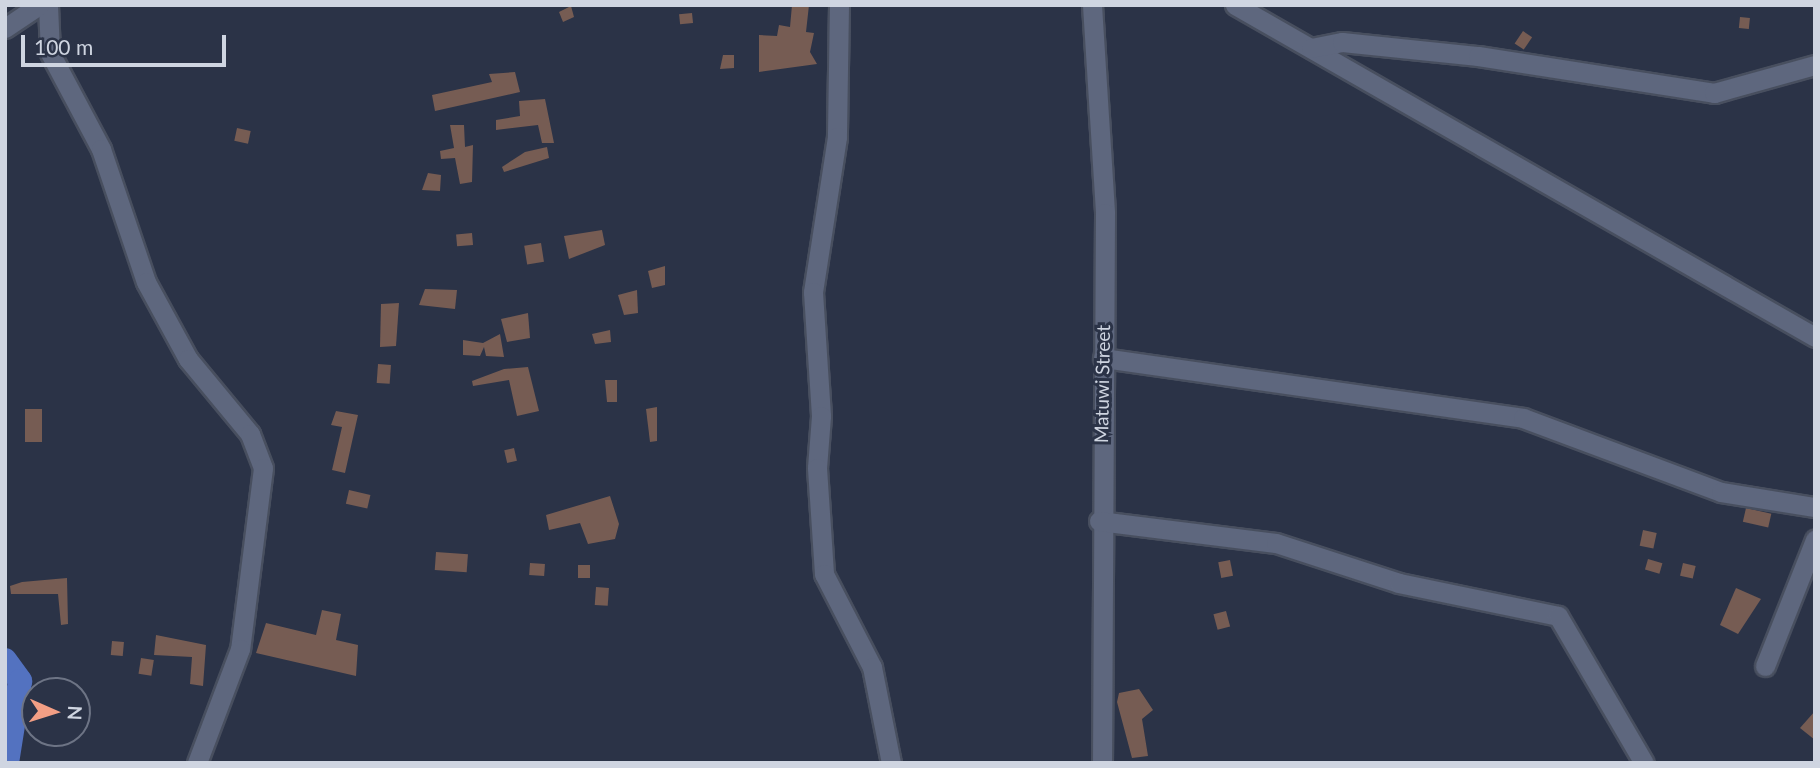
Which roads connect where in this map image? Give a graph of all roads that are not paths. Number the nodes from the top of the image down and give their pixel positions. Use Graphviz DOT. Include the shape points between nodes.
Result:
graph roads {
  1 [pos="39,5"];
  2 [pos="48,5"];
  3 [pos="839,5"];
  4 [pos="1092,5"];
  5 [pos="1235,5"];
  6 [pos="5,28"];
  7 [pos="1311,48"];
  8 [pos="1815,65"];
  9 [pos="1815,337"];
  10 [pos="1103,358"];
  11 [pos="1815,507"];
  12 [pos="1099,521"];
  13 [pos="1815,540"];
  14 [pos="1765,666"];
  15 [pos="197,763"];
  16 [pos="891,763"];
  17 [pos="1101,763"];
  18 [pos="1644,763"];
  1 -- 6 [label="street"];
  2 -- 15 [label="street" via="50,53 101,149 146,282 188,359 250,434 263,468 240,649"];
  3 -- 16 [label="street" via="837,137 813,292 821,416 817,481 824,574 872,667"];
  4 -- 10 [label="street, Matuwi Street" via="1105,213"];
  5 -- 7 [label="street"];
  7 -- 8 [label="street" via="1342,41 1478,56 1714,93"];
  7 -- 9 [label="street"];
  10 -- 11 [label="street" via="1523,418 1721,492"];
  10 -- 12 [label="street, Matuwi Street"];
  12 -- 17 [label="street, Matuwi Street"];
  12 -- 18 [label="street" via="1276,543 1399,583 1558,616"];
  13 -- 14 [label="street"];
}
